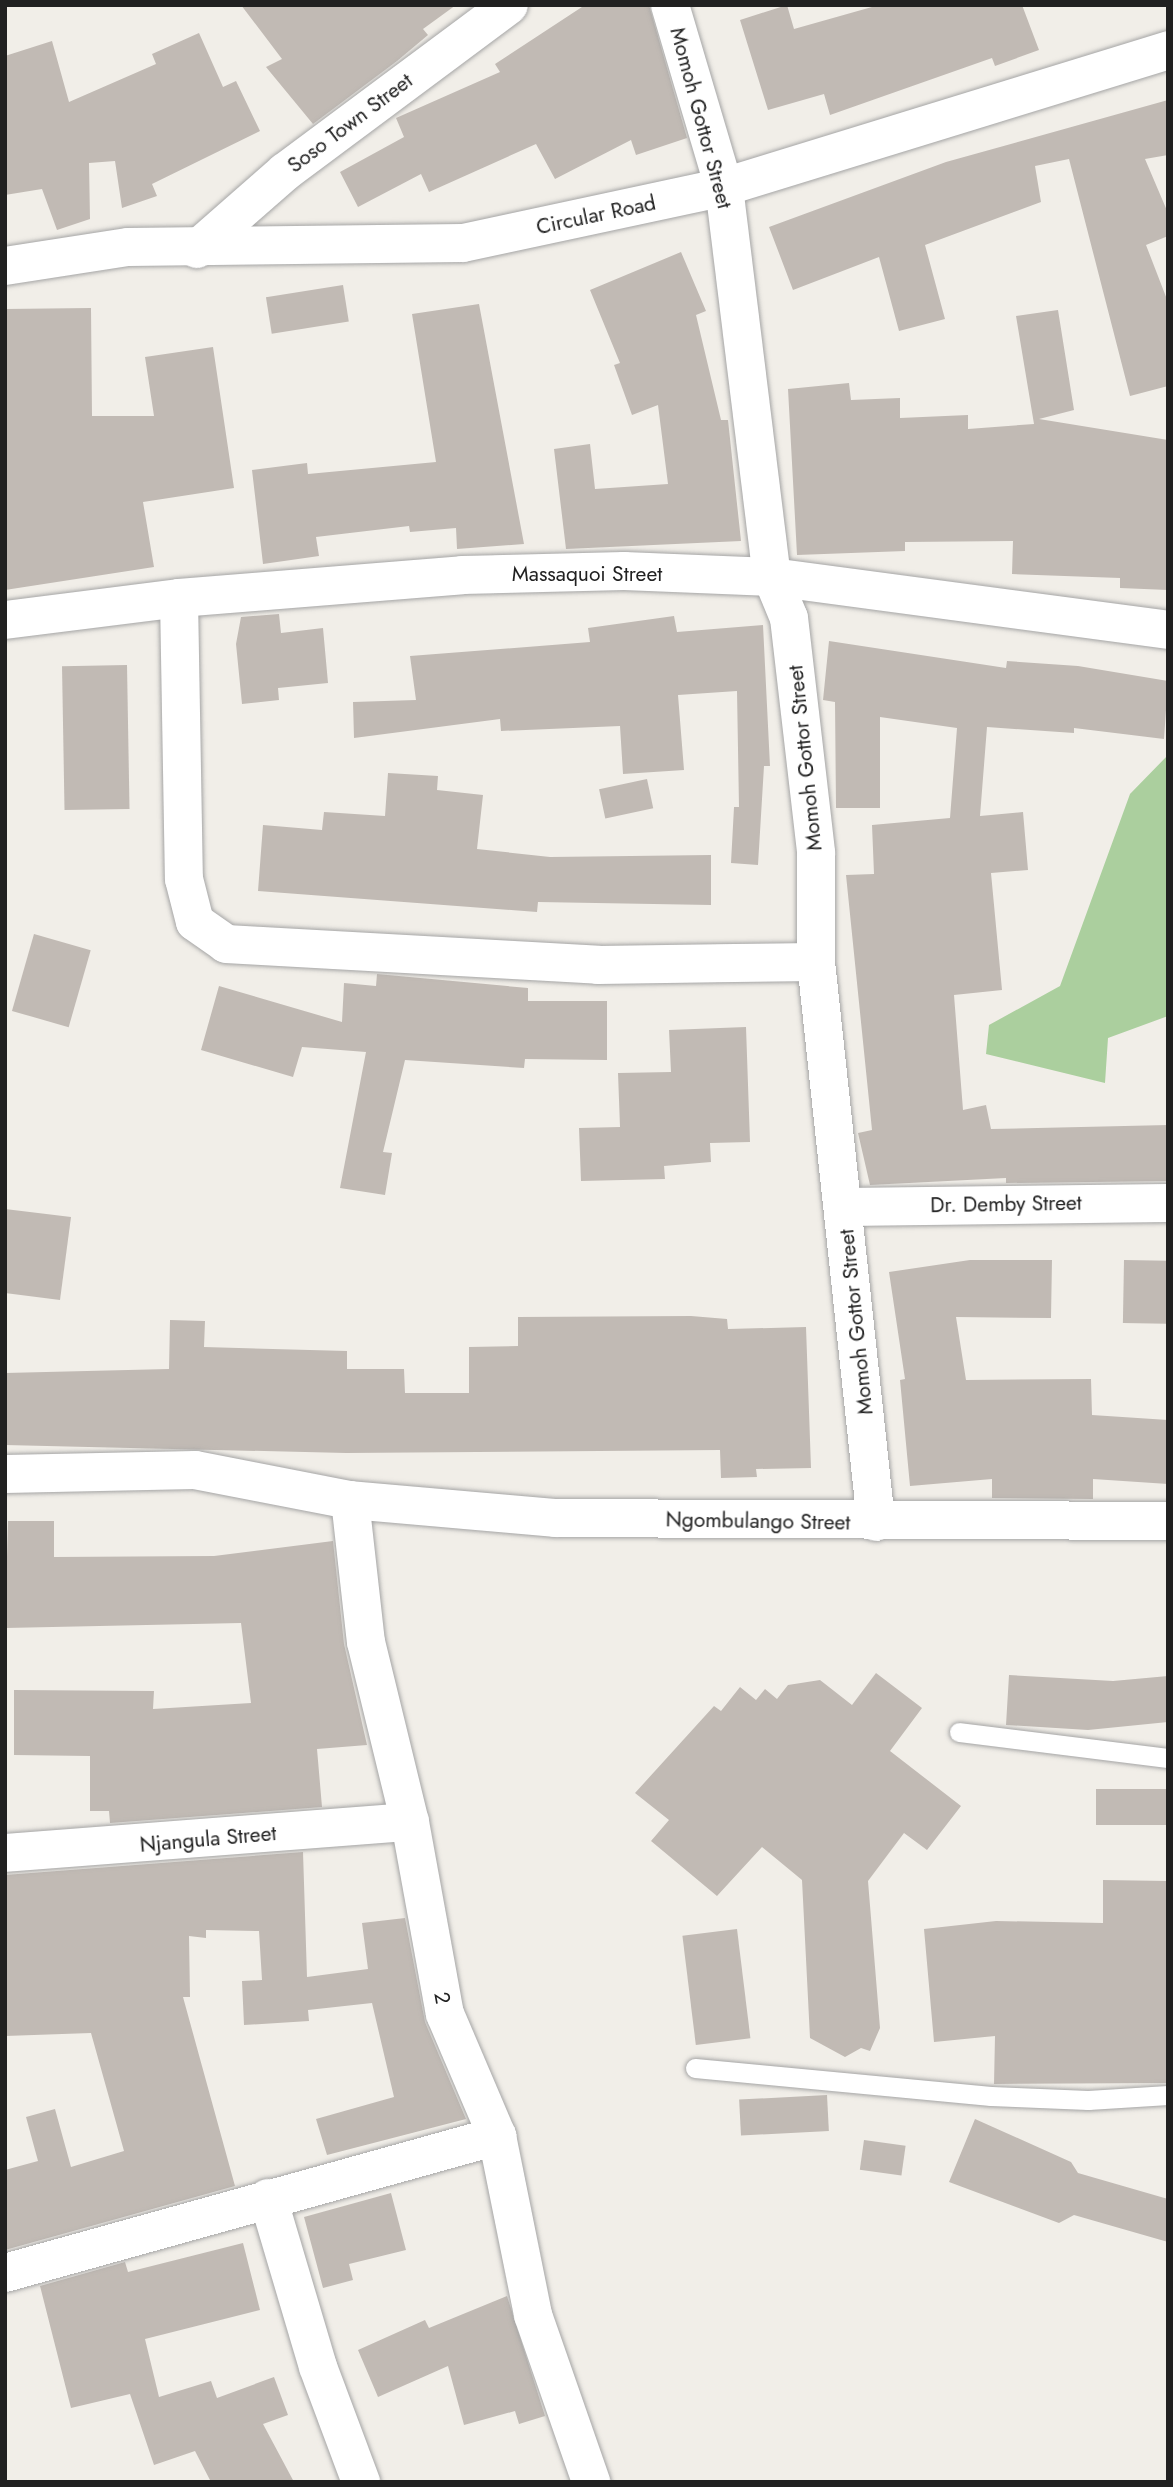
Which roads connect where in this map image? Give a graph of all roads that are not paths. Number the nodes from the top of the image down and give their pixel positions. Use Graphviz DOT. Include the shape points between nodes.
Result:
graph roads {
  1 [pos="509,5"];
  2 [pos="670,5"];
  3 [pos="1168,50"];
  4 [pos="723,187"];
  5 [pos="197,249"];
  6 [pos="5,265"];
  7 [pos="772,577"];
  8 [pos="179,598"];
  9 [pos="5,620"];
  10 [pos="1168,630"];
  11 [pos="816,962"];
  12 [pos="1168,1203"];
  13 [pos="845,1206"];
  14 [pos="5,1474"];
  15 [pos="350,1500"];
  16 [pos="1168,1521"];
  17 [pos="876,1522"];
  18 [pos="959,1732"];
  19 [pos="1168,1758"];
  20 [pos="410,1822"];
  21 [pos="5,1853"];
  22 [pos="695,2068"];
  23 [pos="1168,2095"];
  24 [pos="497,2136"];
  25 [pos="268,2198"];
  26 [pos="5,2273"];
  27 [pos="361,2482"];
  28 [pos="591,2482"];
  1 -- 5 [label="street, Soso Town Street" via="285,172"];
  2 -- 4 [label="street, Momoh Gottor Street"];
  3 -- 4 [label="street, Circular Road"];
  4 -- 5 [label="street, Circular Road" via="463,243"];
  4 -- 7 [label="street, Momoh Gottor Street"];
  5 -- 6 [label="street, Circular Road" via="128,247"];
  7 -- 8 [label="street, Massaquoi Street" via="462,575"];
  7 -- 10 [label="street, Massaquoi Street"];
  7 -- 11 [label="street, Momoh Gottor Street" via="789,618 817,853"];
  8 -- 9 [label="street, Massaquoi Street"];
  8 -- 11 [label="street" via="184,879 195,922 226,944 598,965"];
  11 -- 13 [label="street, Momoh Gottor Street"];
  12 -- 13 [label="street, Dr. Demby Street"];
  13 -- 17 [label="street, Momoh Gottor Street"];
  14 -- 15 [label="street, Ngombulango Street" via="195,1470"];
  15 -- 17 [label="street, Ngombulango Street" via="555,1518"];
  15 -- 20 [label="street, 2" via="366,1642"];
  16 -- 17 [label="street, Ngombulango Street"];
  18 -- 19 [label="lane"];
  20 -- 21 [label="street, Njangula Street"];
  20 -- 24 [label="street, 2" via="445,2014"];
  22 -- 23 [label="lane" via="991,2096 1088,2100"];
  24 -- 25 [label="street"];
  24 -- 28 [label="street, 2" via="533,2315"];
  25 -- 26 [label="street"];
  25 -- 27 [label="street" via="318,2367"];
}
